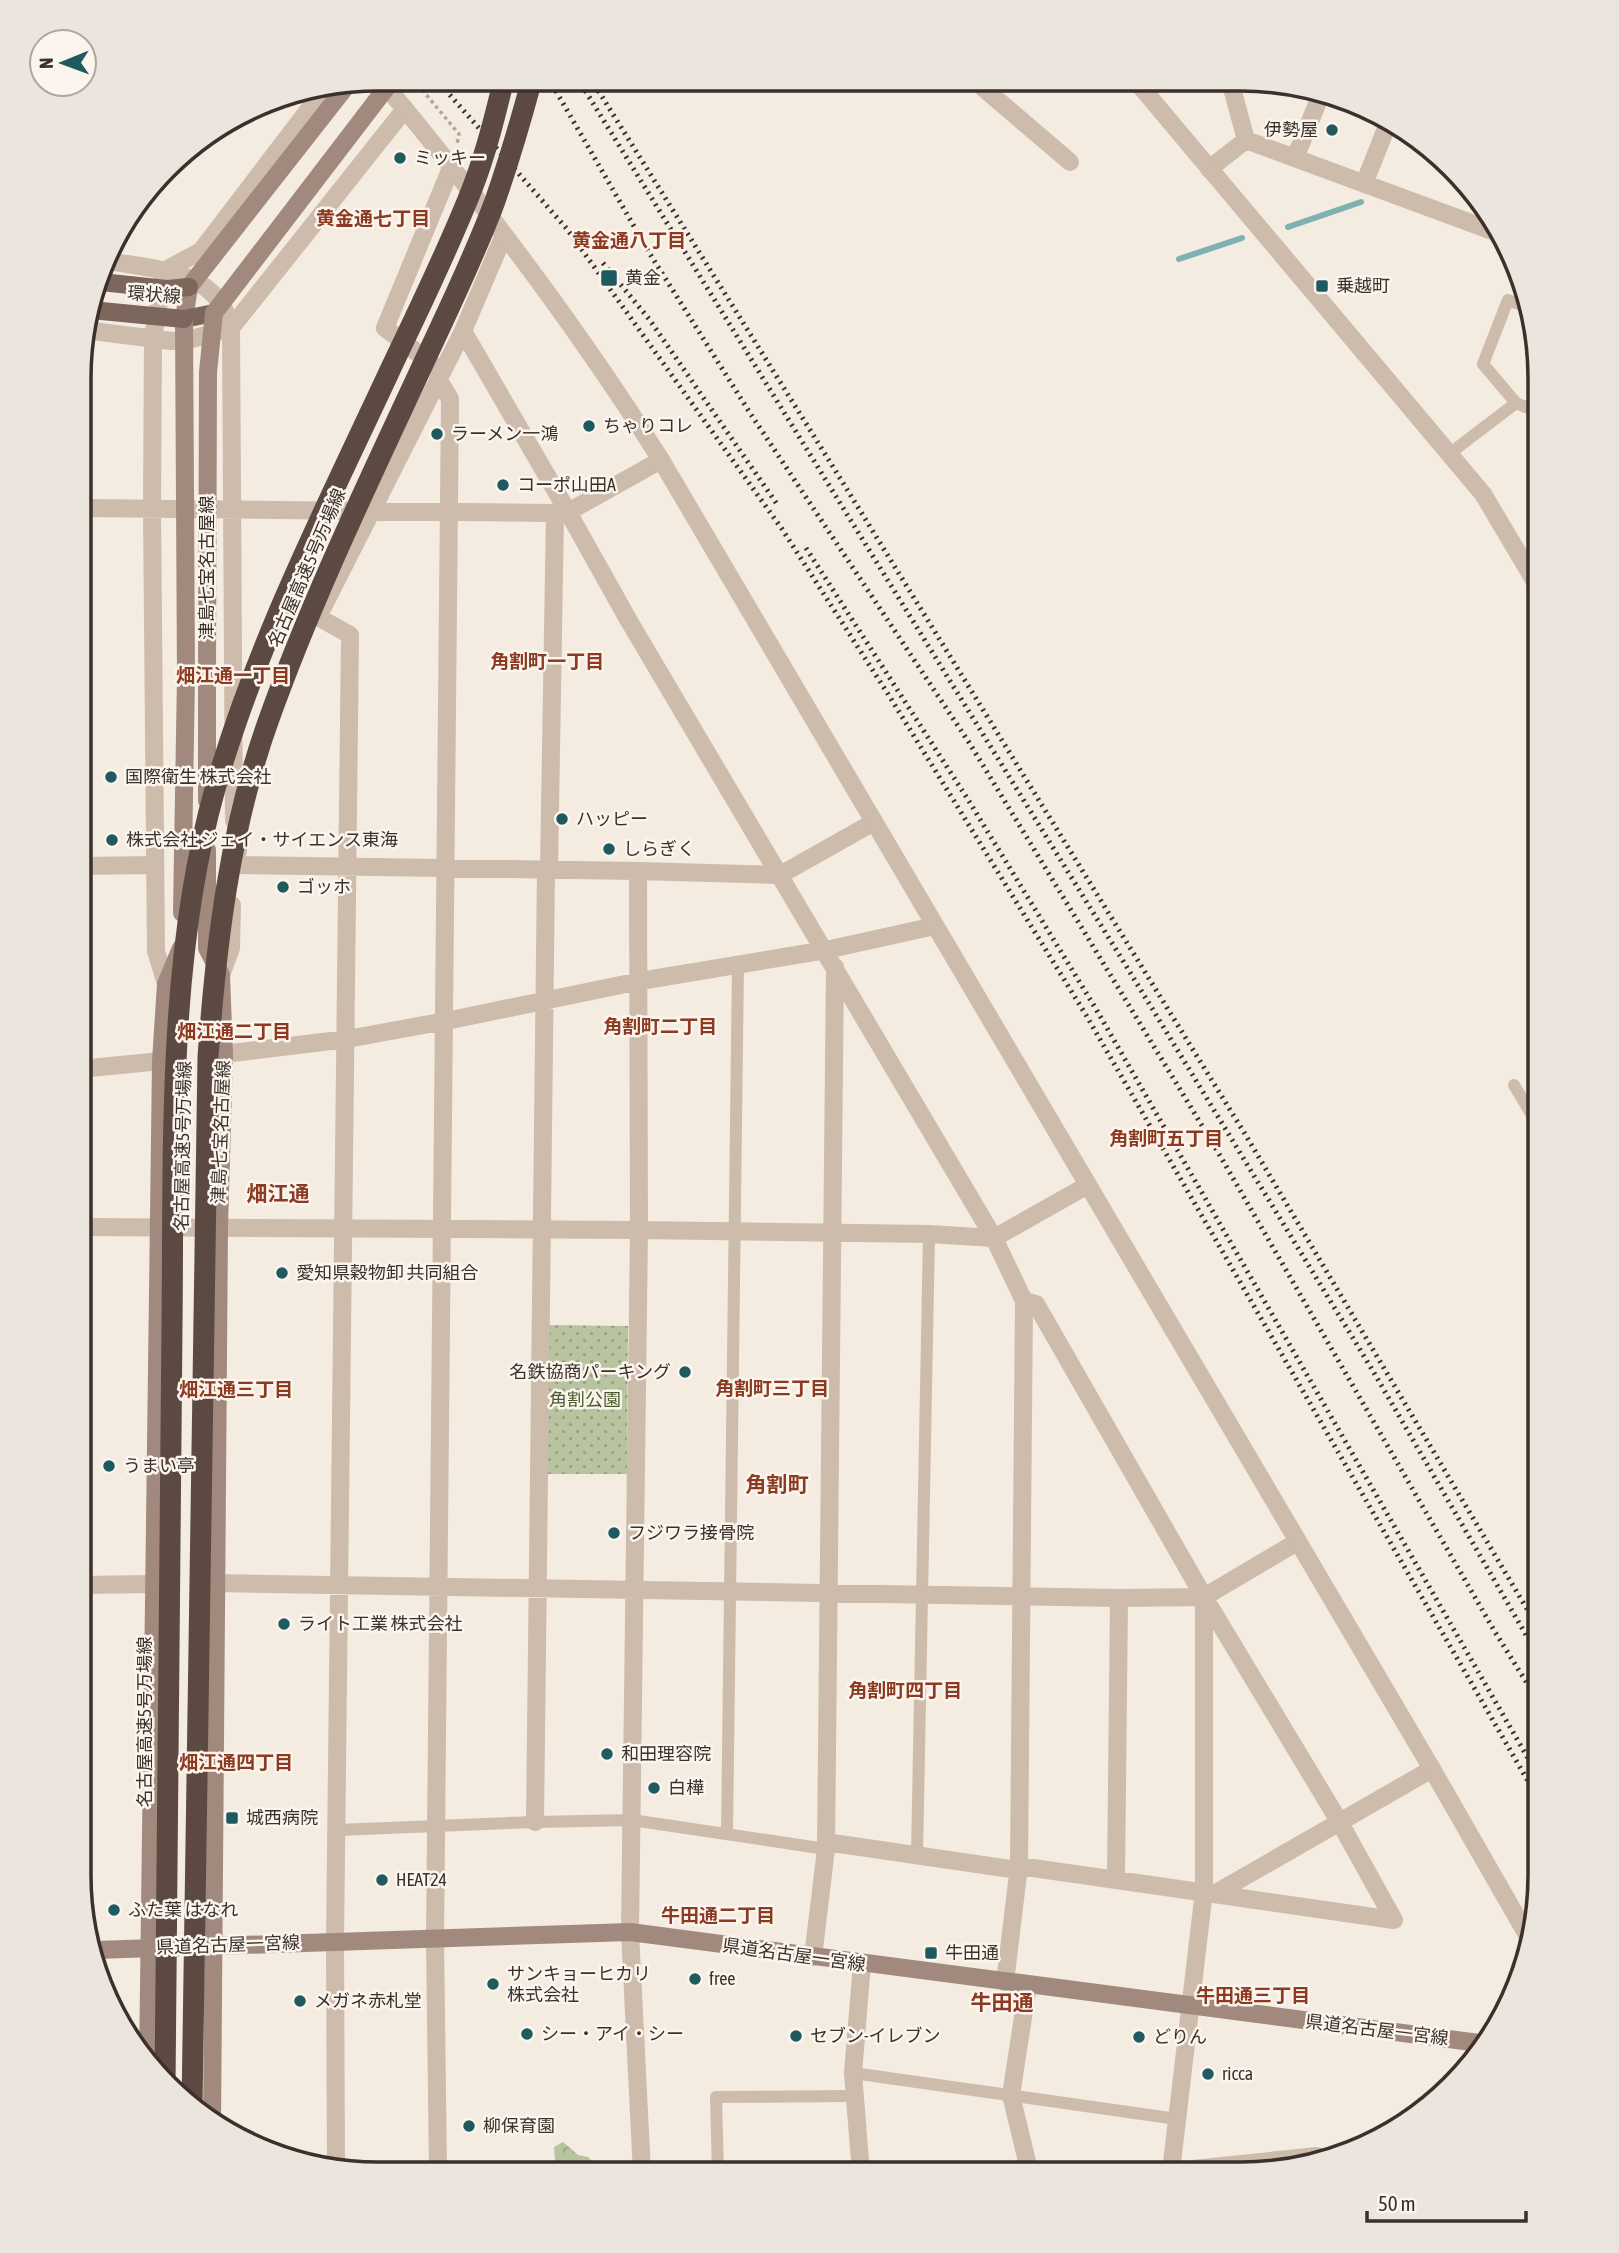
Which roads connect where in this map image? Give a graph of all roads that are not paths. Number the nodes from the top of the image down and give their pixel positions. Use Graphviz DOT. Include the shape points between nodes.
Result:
graph roads {
  1 [pos="384,91"];
  2 [pos="390,91"];
  3 [pos="501,91"];
  4 [pos="529,91"];
  5 [pos="987,91"];
  6 [pos="1144,91"];
  7 [pos="1233,91"];
  8 [pos="341,93"];
  9 [pos="318,98"];
  10 [pos="1318,102"];
  11 [pos="405,109"];
  12 [pos="1385,131"];
  13 [pos="1246,140"];
  14 [pos="1295,158"];
  15 [pos="1070,162"];
  16 [pos="451,168"];
  17 [pos="1209,169"];
  18 [pos="1364,184"];
  19 [pos="1485,228"];
  20 [pos="504,235"];
  21 [pos="116,262"];
  22 [pos="164,271"];
  23 [pos="107,283"];
  24 [pos="189,287"];
  25 [pos="1518,304"];
  26 [pos="99,311"];
  27 [pos="214,313"];
  28 [pos="184,319"];
  29 [pos="231,328"];
  30 [pos="95,331"];
  31 [pos="463,331"];
  32 [pos="153,337"];
  33 [pos="440,375"];
  34 [pos="1516,403"];
  35 [pos="1528,408"];
  36 [pos="1449,454"];
  37 [pos="662,460"];
  38 [pos="91,508"];
  39 [pos="234,508"];
  40 [pos="152,509"];
  41 [pos="371,510"];
  42 [pos="450,511"];
  43 [pos="562,512"];
  44 [pos="1528,570"];
  45 [pos="318,617"];
  46 [pos="874,822"];
  47 [pos="154,865"];
  48 [pos="234,865"];
  49 [pos="91,866"];
  50 [pos="447,867"];
  51 [pos="346,868"];
  52 [pos="548,869"];
  53 [pos="638,872"];
  54 [pos="779,874"];
  55 [pos="935,926"];
  56 [pos="826,950"];
  57 [pos="738,965"];
  58 [pos="835,966"];
  59 [pos="221,975"];
  60 [pos="640,981"];
  61 [pos="166,984"];
  62 [pos="545,1001"];
  63 [pos="446,1021"];
  64 [pos="346,1039"];
  65 [pos="224,1054"];
  66 [pos="161,1061"];
  67 [pos="91,1068"];
  68 [pos="1514,1085"];
  69 [pos="1528,1109"];
  70 [pos="1088,1185"];
  71 [pos="158,1226"];
  72 [pos="219,1226"];
  73 [pos="91,1227"];
  74 [pos="344,1228"];
  75 [pos="443,1229"];
  76 [pos="541,1230"];
  77 [pos="639,1230"];
  78 [pos="735,1232"];
  79 [pos="831,1234"];
  80 [pos="929,1234"];
  81 [pos="994,1238"];
  82 [pos="1024,1301"];
  83 [pos="1297,1542"];
  84 [pos="216,1583"];
  85 [pos="155,1584"];
  86 [pos="91,1585"];
  87 [pos="340,1585"];
  88 [pos="439,1586"];
  89 [pos="538,1588"];
  90 [pos="634,1591"];
  91 [pos="730,1592"];
  92 [pos="829,1593"];
  93 [pos="924,1594"];
  94 [pos="1020,1595"];
  95 [pos="1204,1597"];
  96 [pos="1119,1598"];
  97 [pos="1432,1769"];
  98 [pos="632,1820"];
  99 [pos="1339,1821"];
  100 [pos="535,1822"];
  101 [pos="438,1825"];
  102 [pos="338,1830"];
  103 [pos="727,1833"];
  104 [pos="826,1845"];
  105 [pos="917,1856"];
  106 [pos="1019,1868"];
  107 [pos="1116,1880"];
  108 [pos="1210,1892"];
  109 [pos="1523,1926"];
  110 [pos="630,1932"];
  111 [pos="435,1938"];
  112 [pos="335,1941"];
  113 [pos="212,1946"];
  114 [pos="150,1948"];
  115 [pos="101,1950"];
  116 [pos="813,1957"];
  117 [pos="862,1964"];
  118 [pos="1005,1982"];
  119 [pos="1028,1985"];
  120 [pos="1190,2006"];
  121 [pos="1474,2043"];
  122 [pos="148,2048"];
  123 [pos="165,2067"];
  124 [pos="853,2073"];
  125 [pos="192,2094"];
  126 [pos="1012,2095"];
  127 [pos="853,2096"];
  128 [pos="212,2109"];
  129 [pos="1177,2119"];
  130 [pos="336,2159"];
  131 [pos="438,2162"];
  132 [pos="641,2162"];
  133 [pos="718,2162"];
  134 [pos="860,2162"];
  135 [pos="1027,2162"];
  136 [pos="1160,2162"];
  1 -- 27 [label="main road, bridge"];
  2 -- 11 [label="street"];
  3 -- 123 [label="highway, 名古屋高速5号万場線, bridge" via="473,186 304,554 241,709 214,793 196,880 182,970 177,1061"];
  4 -- 125 [label="highway, 名古屋高速5号万場線, bridge" via="494,203 328,570 268,722 226,887 214,968 207,1094"];
  5 -- 15 [label="street"];
  6 -- 17 [label="street"];
  7 -- 13 [label="street"];
  8 -- 24 [label="main road, 津島七宝名古屋線, bridge"];
  9 -- 22 [label="street" via="201,251"];
  10 -- 14 [label="street"];
  11 -- 16 [label="street"];
  11 -- 29 [label="street"];
  12 -- 18 [label="street"];
  13 -- 14 [label="street"];
  13 -- 17 [label="street"];
  14 -- 18 [label="street"];
  16 -- 20 [label="street"];
  16 -- 33 [label="street" via="385,328"];
  17 -- 36 [label="street"];
  18 -- 19 [label="street"];
  20 -- 31 [label="street"];
  20 -- 37 [label="street"];
  21 -- 22 [label="street"];
  22 -- 29 [label="street" via="207,289 223,307"];
  22 -- 32 [label="street"];
  23 -- 24 [label="main road, 環状線, bridge"];
  24 -- 28 [label="main road, 津島七宝名古屋線"];
  25 -- 34 [label="lane" via="1508,300 1483,364"];
  26 -- 28 [label="main road, 環状線, bridge"];
  27 -- 28 [label="main road, 環状線"];
  27 -- 59 [label="main road, 津島七宝名古屋線, bridge" via="208,372 207,948"];
  28 -- 61 [label="main road, 津島七宝名古屋線, bridge" via="186,677 181,950"];
  29 -- 32 [label="street" via="192,339"];
  29 -- 39 [label="street"];
  30 -- 32 [label="street"];
  31 -- 33 [label="street"];
  31 -- 43 [label="street"];
  32 -- 40 [label="street"];
  33 -- 41 [label="street"];
  33 -- 42 [label="street" via="450,399"];
  34 -- 35 [label="lane"];
  34 -- 36 [label="lane"];
  36 -- 44 [label="street" via="1483,495"];
  37 -- 43 [label="street"];
  37 -- 46 [label="street"];
  38 -- 40 [label="street"];
  39 -- 40 [label="street"];
  39 -- 41 [label="street"];
  39 -- 48 [label="street"];
  40 -- 47 [label="street"];
  41 -- 42 [label="street"];
  41 -- 45 [label="street"];
  42 -- 43 [label="street"];
  42 -- 50 [label="street"];
  43 -- 52 [label="street"];
  43 -- 54 [label="street"];
  45 -- 48 [label="street" via="275,718"];
  45 -- 51 [label="street" via="350,635"];
  46 -- 54 [label="street"];
  46 -- 55 [label="street"];
  47 -- 49 [label="street"];
  47 -- 61 [label="street" via="156,951"];
  48 -- 51 [label="street"];
  48 -- 59 [label="street" via="231,948"];
  50 -- 51 [label="street"];
  50 -- 52 [label="street"];
  50 -- 63 [label="street"];
  51 -- 64 [label="street"];
  52 -- 53 [label="street"];
  52 -- 62 [label="street"];
  53 -- 54 [label="street"];
  53 -- 60 [label="street"];
  54 -- 56 [label="street"];
  55 -- 56 [label="street"];
  55 -- 70 [label="street"];
  56 -- 57 [label="street"];
  56 -- 58 [label="street"];
  57 -- 60 [label="street"];
  57 -- 78 [label="lane"];
  58 -- 79 [label="street"];
  58 -- 81 [label="street"];
  59 -- 65 [label="main road, 津島七宝名古屋線"];
  60 -- 62 [label="street"];
  60 -- 77 [label="street"];
  61 -- 66 [label="main road, 津島七宝名古屋線"];
  62 -- 63 [label="street"];
  62 -- 76 [label="street"];
  63 -- 64 [label="street"];
  63 -- 75 [label="street"];
  64 -- 65 [label="street"];
  64 -- 74 [label="street"];
  65 -- 72 [label="main road, 津島七宝名古屋線"];
  66 -- 67 [label="street"];
  66 -- 71 [label="main road, 津島七宝名古屋線"];
  68 -- 69 [label="lane"];
  70 -- 81 [label="street"];
  70 -- 83 [label="street"];
  71 -- 72 [label="street"];
  71 -- 73 [label="street"];
  71 -- 85 [label="main road, 津島七宝名古屋線"];
  72 -- 74 [label="street"];
  72 -- 84 [label="main road, 津島七宝名古屋線"];
  74 -- 75 [label="street"];
  74 -- 87 [label="street"];
  75 -- 76 [label="street"];
  75 -- 88 [label="street"];
  76 -- 77 [label="street"];
  76 -- 89 [label="street"];
  77 -- 78 [label="street"];
  77 -- 90 [label="street"];
  78 -- 79 [label="street"];
  78 -- 91 [label="lane"];
  79 -- 80 [label="street"];
  79 -- 92 [label="street"];
  80 -- 81 [label="street"];
  80 -- 93 [label="lane"];
  81 -- 82 [label="street"];
  82 -- 94 [label="street"];
  82 -- 95 [label="street" via="1037,1304"];
  83 -- 95 [label="street"];
  83 -- 97 [label="street"];
  84 -- 87 [label="street"];
  84 -- 113 [label="main road, 津島七宝名古屋線"];
  85 -- 86 [label="street"];
  85 -- 114 [label="main road, 津島七宝名古屋線"];
  87 -- 88 [label="street"];
  87 -- 102 [label="street"];
  88 -- 89 [label="street"];
  88 -- 101 [label="street"];
  89 -- 90 [label="street"];
  89 -- 100 [label="street"];
  90 -- 91 [label="street"];
  90 -- 98 [label="street"];
  91 -- 92 [label="street"];
  91 -- 103 [label="lane"];
  92 -- 93 [label="street"];
  92 -- 104 [label="street"];
  93 -- 94 [label="street"];
  93 -- 105 [label="lane"];
  94 -- 96 [label="street"];
  94 -- 106 [label="street"];
  95 -- 96 [label="street"];
  95 -- 99 [label="street"];
  95 -- 108 [label="street"];
  96 -- 107 [label="street"];
  97 -- 99 [label="street"];
  97 -- 109 [label="street"];
  98 -- 100 [label="lane"];
  98 -- 103 [label="lane"];
  98 -- 110 [label="street"];
  99 -- 108 [label="street"];
  99 -- 108 [label="street" via="1394,1920"];
  100 -- 101 [label="lane"];
  101 -- 102 [label="lane"];
  101 -- 111 [label="street"];
  102 -- 112 [label="street"];
  103 -- 104 [label="lane"];
  104 -- 105 [label="street"];
  104 -- 116 [label="street"];
  105 -- 106 [label="street"];
  106 -- 107 [label="street"];
  106 -- 118 [label="street"];
  107 -- 108 [label="street"];
  108 -- 120 [label="street"];
  110 -- 111 [label="main road, 県道名古屋一宮線"];
  110 -- 116 [label="main road, 県道名古屋一宮線"];
  110 -- 132 [label="street"];
  111 -- 112 [label="main road, 県道名古屋一宮線"];
  111 -- 131 [label="street"];
  112 -- 113 [label="main road, 県道名古屋一宮線"];
  112 -- 130 [label="street"];
  113 -- 114 [label="main road, 県道名古屋一宮線"];
  113 -- 128 [label="main road, 津島七宝名古屋線"];
  114 -- 115 [label="main road, 県道名古屋一宮線"];
  114 -- 122 [label="main road, 津島七宝名古屋線"];
  116 -- 117 [label="main road, 県道名古屋一宮線"];
  117 -- 118 [label="main road, 県道名古屋一宮線"];
  117 -- 124 [label="street"];
  118 -- 119 [label="main road, 県道名古屋一宮線"];
  119 -- 120 [label="main road, 県道名古屋一宮線"];
  119 -- 126 [label="street"];
  120 -- 121 [label="main road, 県道名古屋一宮線"];
  120 -- 129 [label="street"];
  124 -- 126 [label="lane"];
  124 -- 127 [label="street"];
  126 -- 129 [label="lane"];
  126 -- 135 [label="street"];
  127 -- 133 [label="lane" via="716,2097"];
  127 -- 134 [label="street"];
  129 -- 136 [label="street"];
}
